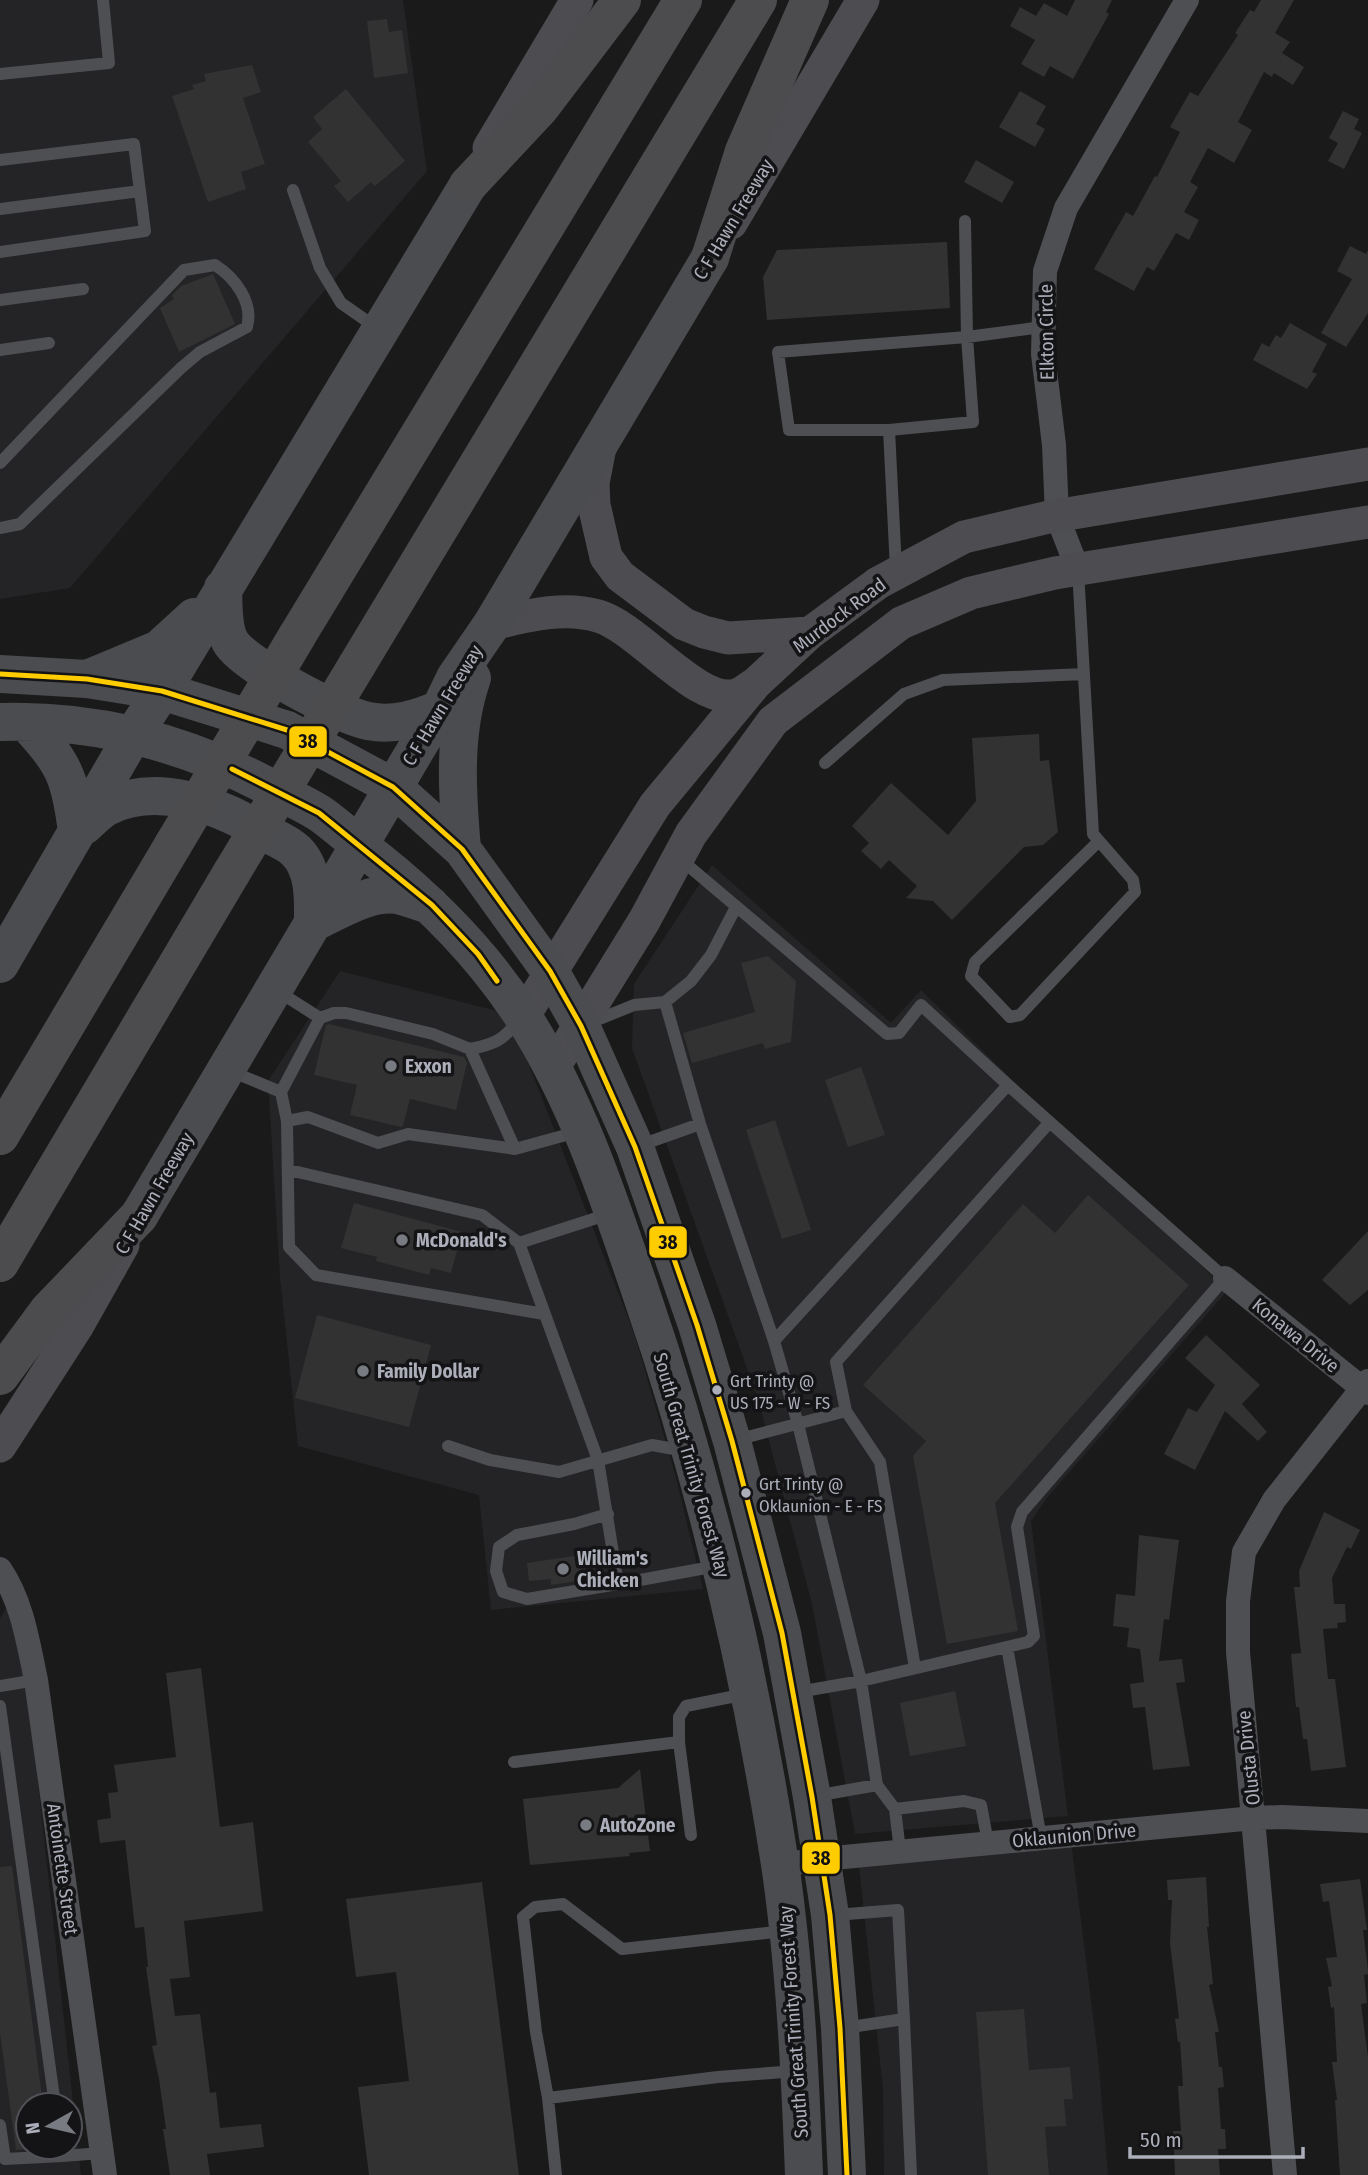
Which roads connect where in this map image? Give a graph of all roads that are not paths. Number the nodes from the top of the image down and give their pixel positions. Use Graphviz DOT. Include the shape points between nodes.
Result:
graph roads {
  1 [pos="103,0"];
  2 [pos="577,0"];
  3 [pos="622,0"];
  4 [pos="683,0"];
  5 [pos="758,0"];
  6 [pos="810,0"];
  7 [pos="863,0"];
  8 [pos="1187,0"];
  9 [pos="0,74"];
  10 [pos="0,160"];
  11 [pos="468,184"];
  12 [pos="293,190"];
  13 [pos="140,191"];
  14 [pos="0,209"];
  15 [pos="965,221"];
  16 [pos="0,252"];
  17 [pos="710,258"];
  18 [pos="83,289"];
  19 [pos="0,300"];
  20 [pos="1042,327"];
  21 [pos="380,330"];
  22 [pos="967,337"];
  23 [pos="49,343"];
  24 [pos="0,350"];
  25 [pos="889,430"];
  26 [pos="601,437"];
  27 [pos="0,463"];
  28 [pos="1368,464"];
  29 [pos="1058,516"];
  30 [pos="1368,522"];
  31 [pos="0,528"];
  32 [pos="1078,570"];
  33 [pos="896,573"];
  34 [pos="223,588"];
  35 [pos="492,624"];
  36 [pos="810,633"];
  37 [pos="0,674"];
  38 [pos="1084,674"];
  39 [pos="87,679"];
  40 [pos="755,684"];
  41 [pos="815,688"];
  42 [pos="162,691"];
  43 [pos="440,709"];
  44 [pos="13,722"];
  45 [pos="134,735"];
  46 [pos="825,763"];
  47 [pos="393,787"];
  48 [pos="77,832"];
  49 [pos="1099,841"];
  50 [pos="358,845"];
  51 [pos="462,849"];
  52 [pos="678,858"];
  53 [pos="432,905"];
  54 [pos="736,907"];
  55 [pos="313,923"];
  56 [pos="3,953"];
  57 [pos="550,971"];
  58 [pos="274,988"];
  59 [pos="666,1002"];
  60 [pos="523,1017"];
  61 [pos="320,1018"];
  62 [pos="581,1026"];
  63 [pos="470,1049"];
  64 [pos="227,1070"];
  65 [pos="552,1070"];
  66 [pos="1008,1085"];
  67 [pos="281,1092"];
  68 [pos="287,1121"];
  69 [pos="1049,1123"];
  70 [pos="700,1124"];
  71 [pos="581,1131"];
  72 [pos="0,1136"];
  73 [pos="635,1147"];
  74 [pos="515,1149"];
  75 [pos="289,1170"];
  76 [pos="613,1212"];
  77 [pos="139,1216"];
  78 [pos="519,1243"];
  79 [pos="0,1263"];
  80 [pos="1225,1278"];
  81 [pos="544,1314"];
  82 [pos="774,1341"];
  83 [pos="0,1376"];
  84 [pos="1366,1387"];
  85 [pos="846,1410"];
  86 [pos="798,1424"];
  87 [pos="733,1441"];
  88 [pos="0,1447"];
  89 [pos="448,1447"];
  90 [pos="693,1452"];
  91 [pos="598,1460"];
  92 [pos="608,1514"];
  93 [pos="721,1565"];
  94 [pos="0,1569"];
  95 [pos="618,1584"];
  96 [pos="1007,1647"];
  97 [pos="915,1668"];
  98 [pos="36,1680"];
  99 [pos="861,1681"];
  100 [pos="0,1686"];
  101 [pos="750,1693"];
  102 [pos="794,1693"];
  103 [pos="0,1706"];
  104 [pos="679,1742"];
  105 [pos="514,1762"];
  106 [pos="877,1785"];
  107 [pos="812,1797"];
  108 [pos="895,1809"];
  109 [pos="1254,1818"];
  110 [pos="1368,1821"];
  111 [pos="691,1835"];
  112 [pos="1041,1838"];
  113 [pos="988,1843"];
  114 [pos="900,1851"];
  115 [pos="823,1859"];
  116 [pos="780,1865"];
  117 [pos="830,1915"];
  118 [pos="788,1931"];
  119 [pos="904,2019"];
  120 [pos="840,2028"];
  121 [pos="800,2071"];
  122 [pos="53,2091"];
  123 [pos="548,2098"];
  124 [pos="0,2125"];
  125 [pos="14,2158"];
  126 [pos="84,2158"];
  127 [pos="104,2164"];
  128 [pos="556,2175"];
  129 [pos="804,2175"];
  130 [pos="847,2175"];
  131 [pos="911,2175"];
  132 [pos="1284,2175"];
  1 -- 9 [label="lane" via="109,63"];
  2 -- 11 [label="main road"];
  3 -- 11 [label="highway" via="540,108"];
  4 -- 72 [label="highway, bridge"];
  5 -- 79 [label="highway, bridge"];
  6 -- 17 [label="highway" via="744,151"];
  7 -- 17 [label="main road, C F Hawn Freeway"];
  8 -- 20 [label="street, Elkton Circle" via="1066,208 1045,271"];
  10 -- 13 [label="lane" via="134,144"];
  11 -- 21 [label="main road"];
  12 -- 21 [label="lane" via="320,268 341,303"];
  13 -- 14 [label="lane"];
  13 -- 16 [label="lane" via="145,231"];
  15 -- 22 [label="lane"];
  17 -- 26 [label="main road, C F Hawn Freeway"];
  18 -- 19 [label="lane"];
  20 -- 22 [label="lane"];
  20 -- 29 [label="street, Elkton Circle"];
  21 -- 34 [label="main road"];
  22 -- 25 [label="lane" via="973,422"];
  22 -- 25 [label="lane" via="778,352 789,430"];
  23 -- 24 [label="lane"];
  25 -- 33 [label="lane"];
  26 -- 35 [label="main road, C F Hawn Freeway"];
  26 -- 36 [label="main road" via="594,505 606,557 620,576 684,624 704,632 728,638"];
  27 -- 31 [label="lane" via="184,270 215,265 230,275 244,296 247,327 200,352 20,524"];
  28 -- 29 [label="main road, Murdock Road"];
  29 -- 32 [label="street, Elkton Circle"];
  29 -- 33 [label="main road, Murdock Road" via="964,537"];
  30 -- 32 [label="main road"];
  32 -- 38 [label="lane"];
  32 -- 41 [label="main road" via="971,593 913,618"];
  33 -- 36 [label="main road, Murdock Road"];
  34 -- 39 [label="main road" via="159,649"];
  34 -- 42 [label="main road"];
  34 -- 43 [label="main road" via="231,643 244,657 309,696 367,721 403,722"];
  35 -- 40 [label="main road" via="547,612 601,617 636,636 689,681 719,695 735,695"];
  35 -- 43 [label="main road, C F Hawn Freeway"];
  35 -- 51 [label="main road" via="464,702 458,746"];
  36 -- 40 [label="main road, Murdock Road"];
  37 -- 39 [label="main road"];
  38 -- 46 [label="lane" via="943,680 904,694"];
  38 -- 49 [label="lane" via="1093,834"];
  39 -- 42 [label="main road"];
  40 -- 41 [label="main road" via="777,694"];
  40 -- 57 [label="main road, Murdock Road" via="656,805"];
  41 -- 52 [label="main road" via="774,721"];
  42 -- 45 [label="main road"];
  42 -- 47 [label="main road" via="287,730"];
  43 -- 47 [label="main road, C F Hawn Freeway"];
  44 -- 45 [label="main road, South Great Trinity Forest Way"];
  44 -- 48 [label="main road" via="55,754 68,778"];
  45 -- 48 [label="main road"];
  45 -- 50 [label="main road, South Great Trinity Forest Way" via="189,750 259,781 319,813"];
  47 -- 50 [label="main road, C F Hawn Freeway"];
  47 -- 51 [label="main road"];
  48 -- 55 [label="main road" via="106,807 145,796 173,796 234,815 295,851 312,887"];
  48 -- 56 [label="main road"];
  49 -- 49 [label="lane" via="1133,880 1135,892 1020,1014 1010,1017 971,976 975,962"];
  50 -- 53 [label="main road, South Great Trinity Forest Way"];
  50 -- 55 [label="main road, C F Hawn Freeway"];
  51 -- 57 [label="main road"];
  52 -- 54 [label="lane"];
  52 -- 62 [label="main road"];
  53 -- 55 [label="main road" via="396,895 377,897"];
  53 -- 60 [label="main road, South Great Trinity Forest Way" via="478,954"];
  54 -- 59 [label="lane" via="711,954 691,981"];
  54 -- 66 [label="lane" via="887,1034 900,1034 921,1004"];
  55 -- 58 [label="main road, C F Hawn Freeway"];
  57 -- 60 [label="main road, Murdock Road"];
  57 -- 62 [label="main road"];
  58 -- 61 [label="lane"];
  58 -- 64 [label="main road, C F Hawn Freeway"];
  59 -- 62 [label="lane" via="634,1005"];
  59 -- 70 [label="lane"];
  60 -- 63 [label="lane" via="493,1044"];
  60 -- 65 [label="main road, South Great Trinity Forest Way"];
  61 -- 63 [label="lane" via="346,1013 433,1034"];
  61 -- 67 [label="lane"];
  62 -- 65 [label="main road"];
  62 -- 73 [label="main road"];
  63 -- 74 [label="lane"];
  64 -- 67 [label="lane"];
  64 -- 77 [label="main road, C F Hawn Freeway"];
  65 -- 71 [label="main road, South Great Trinity Forest Way"];
  66 -- 69 [label="lane"];
  66 -- 82 [label="lane"];
  67 -- 68 [label="lane"];
  68 -- 74 [label="lane" via="308,1117 378,1143 408,1134"];
  68 -- 75 [label="lane"];
  69 -- 80 [label="lane"];
  69 -- 85 [label="lane" via="836,1362"];
  70 -- 73 [label="lane"];
  70 -- 82 [label="lane"];
  71 -- 74 [label="lane"];
  71 -- 76 [label="main road, South Great Trinity Forest Way"];
  73 -- 87 [label="main road"];
  75 -- 78 [label="lane" via="482,1215"];
  75 -- 81 [label="lane" via="289,1247 316,1275"];
  76 -- 78 [label="lane"];
  76 -- 90 [label="main road, South Great Trinity Forest Way"];
  77 -- 83 [label="highway" via="48,1311"];
  77 -- 88 [label="main road, C F Hawn Freeway" via="78,1325"];
  78 -- 81 [label="lane"];
  80 -- 84 [label="street, Konawa Drive"];
  80 -- 96 [label="lane" via="1022,1512 1017,1527 1034,1636"];
  81 -- 91 [label="lane"];
  82 -- 86 [label="lane"];
  84 -- 109 [label="street, Olusta Drive" via="1274,1500 1244,1552 1238,1652"];
  85 -- 86 [label="lane"];
  85 -- 97 [label="lane" via="880,1462"];
  86 -- 87 [label="lane"];
  86 -- 99 [label="lane"];
  87 -- 90 [label="main road"];
  87 -- 102 [label="main road"];
  89 -- 91 [label="lane" via="559,1472"];
  90 -- 91 [label="lane" via="652,1445"];
  90 -- 93 [label="main road, South Great Trinity Forest Way"];
  91 -- 92 [label="lane"];
  92 -- 95 [label="lane"];
  92 -- 95 [label="lane" via="517,1535 499,1547 496,1571 503,1592 527,1599"];
  93 -- 95 [label="lane"];
  93 -- 101 [label="main road, South Great Trinity Forest Way"];
  94 -- 98 [label="street, Antoinette Street" via="24,1623"];
  96 -- 97 [label="lane"];
  96 -- 112 [label="lane"];
  97 -- 99 [label="lane"];
  98 -- 100 [label="lane"];
  98 -- 127 [label="street, Antoinette Street"];
  99 -- 102 [label="lane"];
  99 -- 106 [label="lane"];
  101 -- 104 [label="lane" via="686,1706 679,1717"];
  101 -- 116 [label="main road, South Great Trinity Forest Way"];
  102 -- 107 [label="main road"];
  103 -- 122 [label="lane"];
  104 -- 105 [label="lane"];
  104 -- 111 [label="lane"];
  106 -- 107 [label="lane"];
  106 -- 108 [label="lane"];
  107 -- 115 [label="main road"];
  108 -- 113 [label="lane" via="964,1801 981,1805"];
  108 -- 114 [label="lane"];
  109 -- 110 [label="street, Oklaunion Drive"];
  109 -- 112 [label="street, Oklaunion Drive"];
  109 -- 132 [label="street, Olusta Drive"];
  112 -- 113 [label="street, Oklaunion Drive"];
  113 -- 114 [label="street, Oklaunion Drive"];
  114 -- 115 [label="street, Oklaunion Drive"];
  115 -- 116 [label="street, Oklaunion Drive"];
  115 -- 117 [label="main road"];
  116 -- 118 [label="main road, South Great Trinity Forest Way"];
  117 -- 119 [label="lane" via="898,1910"];
  117 -- 120 [label="main road"];
  118 -- 121 [label="main road, South Great Trinity Forest Way"];
  118 -- 123 [label="lane" via="622,1949 563,1904 535,1907 523,1917"];
  119 -- 120 [label="lane"];
  119 -- 131 [label="lane"];
  120 -- 130 [label="main road"];
  121 -- 123 [label="lane"];
  121 -- 129 [label="main road, South Great Trinity Forest Way"];
  123 -- 128 [label="lane"];
  124 -- 125 [label="lane" via="5,2159"];
  126 -- 127 [label="lane"];
}
